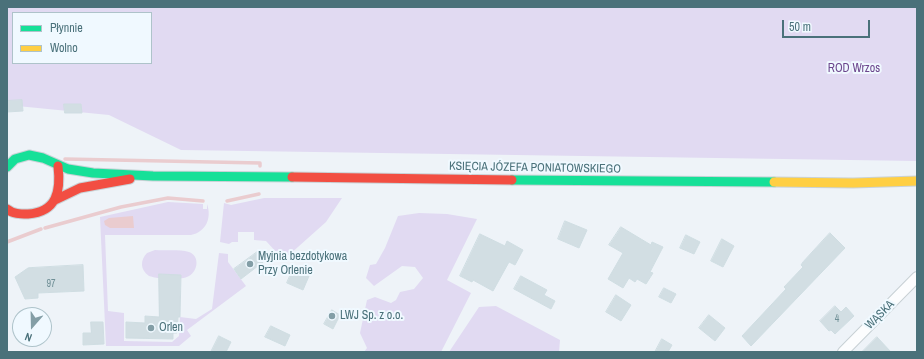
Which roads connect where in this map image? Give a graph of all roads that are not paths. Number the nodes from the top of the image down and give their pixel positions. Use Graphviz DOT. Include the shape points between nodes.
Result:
graph roads {
  1 [pos="7,166"];
  2 [pos="58,166"];
  3 [pos="152,176"];
  4 [pos="917,181"];
  5 [pos="56,200"];
  6 [pos="9,214"];
  7 [pos="917,277"];
  8 [pos="843,352"];
  1 -- 2 [label="main road, KSIĘCIA JÓZEFA PONIATOWSKIEGO" via="17,158 32,155 47,158"];
  2 -- 3 [label="main road, KSIĘCIA JÓZEFA PONIATOWSKIEGO" via="74,171"];
  2 -- 5 [label="main road"];
  3 -- 4 [label="main road, KSIĘCIA JÓZEFA PONIATOWSKIEGO" via="853,183"];
  3 -- 5 [label="main road, KSIĘCIA JÓZEFA PONIATOWSKIEGO" via="80,188"];
  5 -- 6 [label="main road, KSIĘCIA JÓZEFA PONIATOWSKIEGO" via="41,213"];
  7 -- 8 [label="street, WĄSKA"];
}
